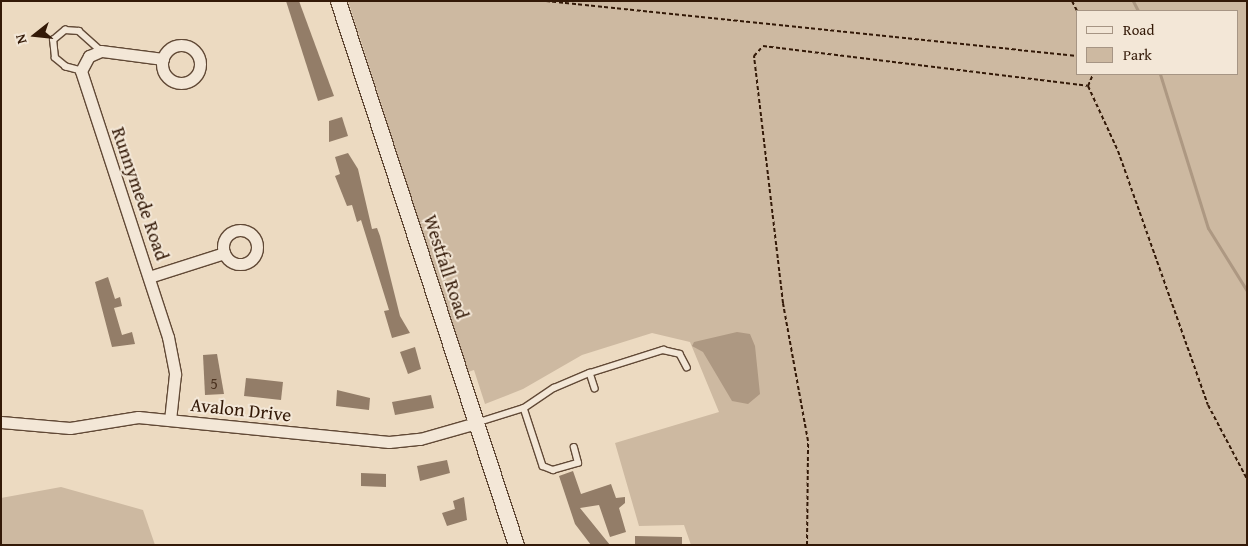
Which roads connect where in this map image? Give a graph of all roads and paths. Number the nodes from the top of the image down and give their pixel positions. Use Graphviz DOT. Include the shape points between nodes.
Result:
graph roads {
  1 [pos="338,1"];
  2 [pos="546,1"];
  3 [pos="102,51"];
  4 [pos="1076,56"];
  5 [pos="163,59"];
  6 [pos="81,71"];
  7 [pos="1093,75"];
  8 [pos="1088,86"];
  9 [pos="224,253"];
  10 [pos="149,277"];
  11 [pos="686,367"];
  12 [pos="590,373"];
  13 [pos="595,388"];
  14 [pos="524,408"];
  15 [pos="170,420"];
  16 [pos="1,422"];
  17 [pos="476,423"];
  18 [pos="574,448"];
  19 [pos="1247,479"];
  20 [pos="516,545"];
  21 [pos="807,545"];
  1 -- 17 [label="street, Westfall Road"];
  2 -- 4 [label="path"];
  3 -- 5 [label="street"];
  3 -- 6 [label="street" via="89,56"];
  3 -- 6 [label="lane" via="79,31 65,30 54,40 55,58 66,67"];
  6 -- 10 [label="street, Runnymede Road"];
  7 -- 8 [label="path"];
  8 -- 19 [label="path" via="1118,151 1208,405"];
  8 -- 21 [label="path" via="757,48 783,303 808,441"];
  9 -- 10 [label="street"];
  10 -- 15 [label="street, Runnymede Road" via="174,358"];
  11 -- 12 [label="lane" via="680,354 663,350"];
  12 -- 13 [label="lane"];
  12 -- 14 [label="lane" via="554,388"];
  14 -- 17 [label="lane"];
  14 -- 18 [label="lane" via="543,466 553,470 578,463"];
  15 -- 16 [label="street, Avalon Drive" via="124,417 70,428"];
  15 -- 17 [label="street, Avalon Drive" via="389,442 420,439"];
  17 -- 20 [label="street, Westfall Road"];
}
